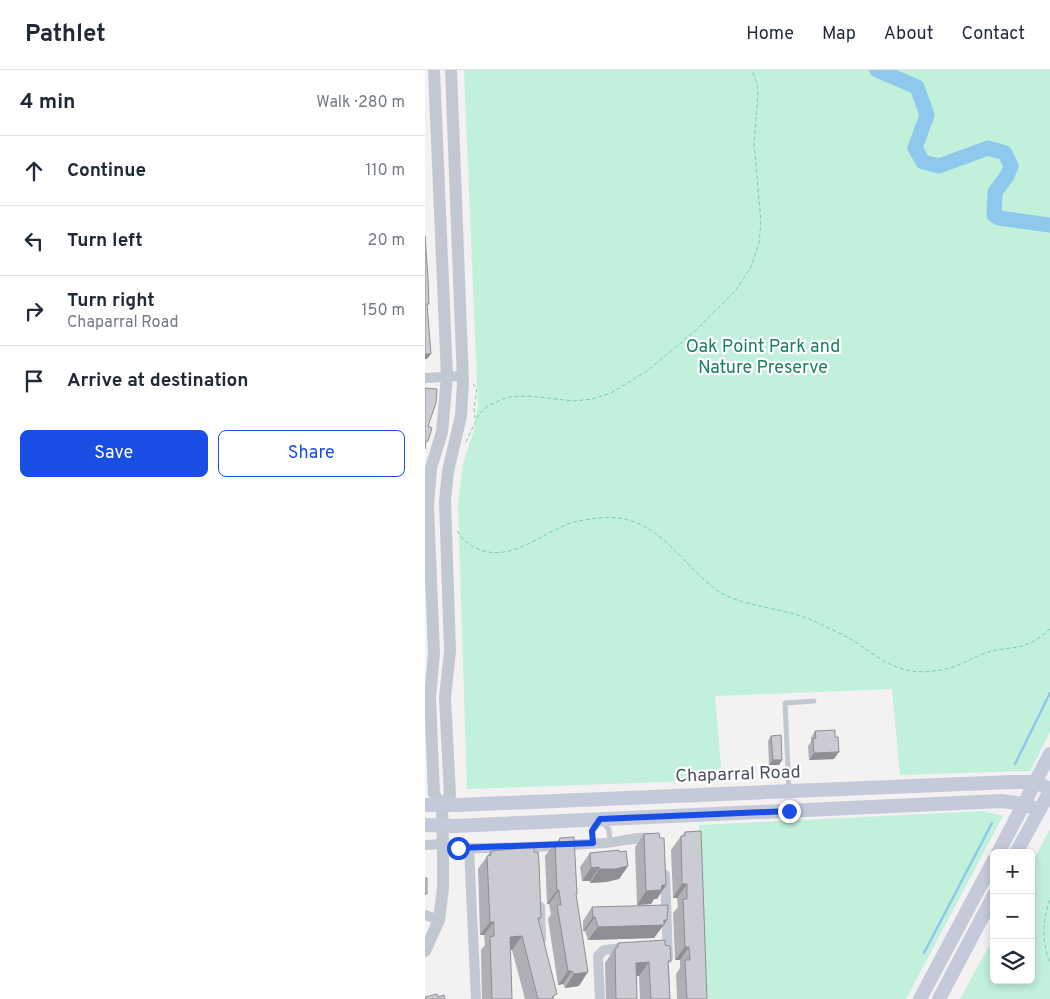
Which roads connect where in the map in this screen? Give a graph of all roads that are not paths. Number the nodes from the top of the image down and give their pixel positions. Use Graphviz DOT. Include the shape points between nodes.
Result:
graph roads {
  1 [pos="434,70"];
  2 [pos="451,70"];
  3 [pos="462,376"];
  4 [pos="447,377"];
  5 [pos="425,378"];
  6 [pos="449,602"];
  7 [pos="428,603"];
  8 [pos="814,701"];
  9 [pos="428,742"];
  10 [pos="1050,754"];
  11 [pos="1035,782"];
  12 [pos="1050,790"];
  13 [pos="789,791"];
  14 [pos="598,799"];
  15 [pos="1023,804"];
  16 [pos="425,805"];
  17 [pos="442,806"];
  18 [pos="1041,807"];
  19 [pos="789,811"];
  20 [pos="600,819"];
  21 [pos="425,825"];
  22 [pos="442,826"];
  23 [pos="610,842"];
  24 [pos="593,843"];
  25 [pos="425,845"];
  26 [pos="443,845"];
  27 [pos="663,847"];
  28 [pos="464,848"];
  29 [pos="999,849"];
  30 [pos="1018,849"];
  31 [pos="664,864"];
  32 [pos="990,868"];
  33 [pos="539,901"];
  34 [pos="990,902"];
  35 [pos="425,915"];
  36 [pos="439,920"];
  37 [pos="639,947"];
  38 [pos="425,951"];
  39 [pos="946,951"];
  40 [pos="543,952"];
  41 [pos="960,958"];
  42 [pos="668,964"];
  43 [pos="476,999"];
  44 [pos="599,999"];
  45 [pos="920,999"];
  46 [pos="939,999"];
  1 -- 4 [label="street"];
  2 -- 3 [label="street"];
  3 -- 4 [label="street"];
  3 -- 6 [label="street" via="461,416 446,486"];
  4 -- 5 [label="street"];
  4 -- 7 [label="street" via="442,432 429,483"];
  6 -- 7 [label="street"];
  6 -- 17 [label="street" via="450,651 445,698 450,795"];
  7 -- 9 [label="street" via="434,653"];
  8 -- 13 [label="lane" via="785,703"];
  9 -- 17 [label="street" via="434,794"];
  10 -- 11 [label="main road"];
  11 -- 12 [label="main road, Chaparral Road"];
  11 -- 13 [label="main road, Chaparral Road"];
  11 -- 15 [label="main road"];
  12 -- 18 [label="main road"];
  13 -- 14 [label="main road, Chaparral Road"];
  13 -- 19 [label="main road"];
  14 -- 17 [label="main road, Chaparral Road"];
  14 -- 20 [label="main road"];
  15 -- 18 [label="main road"];
  15 -- 19 [label="main road" via="1001,801"];
  15 -- 29 [label="main road"];
  16 -- 17 [label="main road, Chaparral Road"];
  17 -- 22 [label="street"];
  18 -- 30 [label="main road"];
  19 -- 20 [label="main road"];
  20 -- 22 [label="main road"];
  20 -- 23 [label="lane" via="609,830"];
  20 -- 24 [label="lane" via="592,831"];
  21 -- 22 [label="main road"];
  22 -- 26 [label="street"];
  23 -- 24 [label="street"];
  23 -- 27 [label="street" via="653,838"];
  24 -- 28 [label="street" via="537,851"];
  25 -- 26 [label="street"];
  26 -- 28 [label="lane"];
  26 -- 36 [label="street"];
  28 -- 43 [label="street"];
  31 -- 42 [label="street" via="663,947"];
  32 -- 39 [label="main road"];
  33 -- 40 [label="street"];
  34 -- 41 [label="main road"];
  35 -- 36 [label="street"];
  36 -- 38 [label="street"];
  37 -- 44 [label="street" via="610,948 601,952 598,962"];
  39 -- 41 [label="main road"];
  39 -- 45 [label="main road"];
  41 -- 46 [label="main road"];
}
